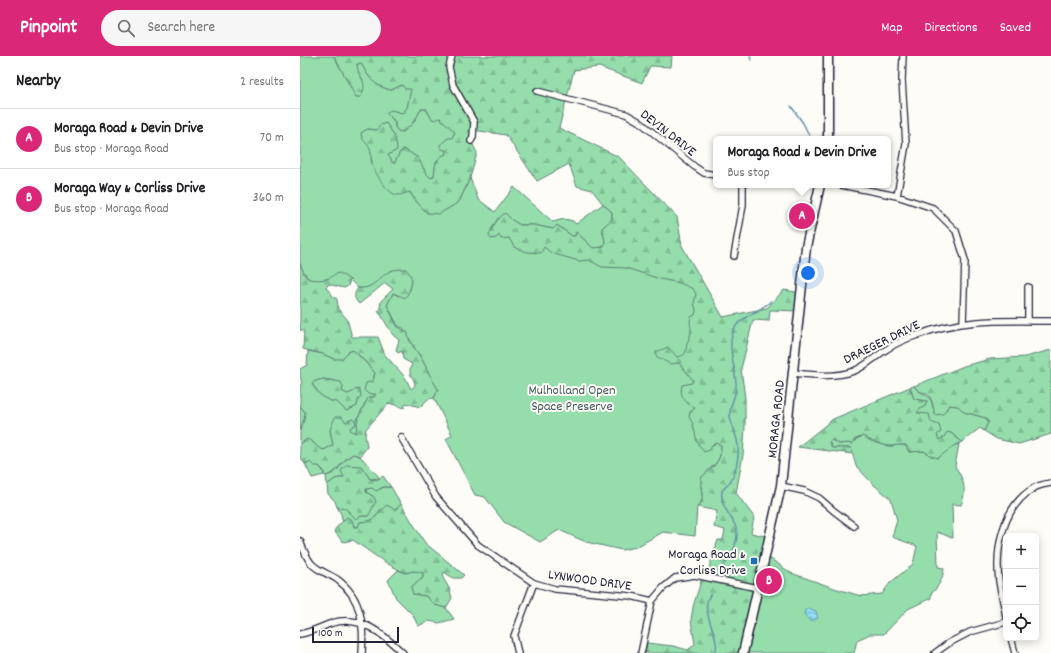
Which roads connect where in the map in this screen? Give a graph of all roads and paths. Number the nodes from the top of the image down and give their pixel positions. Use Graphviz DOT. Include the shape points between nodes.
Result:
graph roads {
  1 [pos="452,56"];
  2 [pos="828,56"];
  3 [pos="903,56"];
  4 [pos="537,91"];
  5 [pos="828,136"];
  6 [pos="471,141"];
  7 [pos="713,174"];
  8 [pos="743,188"];
  9 [pos="819,188"];
  10 [pos="856,188"];
  11 [pos="897,196"];
  12 [pos="734,256"];
  13 [pos="1028,287"];
  14 [pos="1028,321"];
  15 [pos="1051,321"];
  16 [pos="963,323"];
  17 [pos="793,373"];
  18 [pos="401,438"];
  19 [pos="1051,483"];
  20 [pos="780,486"];
  21 [pos="854,526"];
  22 [pos="300,541"];
  23 [pos="534,583"];
  24 [pos="758,588"];
  25 [pos="652,601"];
  26 [pos="1004,605"];
  27 [pos="362,623"];
  28 [pos="1003,623"];
  29 [pos="300,634"];
  30 [pos="1012,641"];
  31 [pos="362,653"];
  32 [pos="403,653"];
  33 [pos="518,653"];
  34 [pos="641,653"];
  35 [pos="743,653"];
  36 [pos="935,653"];
  37 [pos="1015,653"];
  1 -- 6 [label="street" via="449,67 453,85 474,122"];
  2 -- 5 [label="main road"];
  3 -- 11 [label="street" via="906,144"];
  4 -- 7 [label="street, DEVIN DRIVE" via="626,114 640,122 694,167"];
  8 -- 12 [label="street" via="743,205"];
  9 -- 17 [label="main road, MORAGA ROAD" via="806,247"];
  10 -- 11 [label="street"];
  11 -- 16 [label="street" via="933,208 956,231 965,260"];
  13 -- 14 [label="street"];
  14 -- 15 [label="street, DRAEGER DRIVE"];
  14 -- 16 [label="street, DRAEGER DRIVE"];
  16 -- 17 [label="street, DRAEGER DRIVE" via="917,335 889,348 854,370 841,374"];
  17 -- 20 [label="main road, MORAGA ROAD"];
  18 -- 23 [label="street, LYNWOOD DRIVE" via="436,496 478,545"];
  19 -- 26 [label="street" via="1035,487 1022,496 1009,514 998,558"];
  20 -- 21 [label="street" via="804,491 818,498"];
  20 -- 24 [label="main road, MORAGA ROAD"];
  22 -- 27 [label="street" via="312,565 338,580 350,592 358,603"];
  23 -- 25 [label="street, LYNWOOD DRIVE" via="556,589 631,596"];
  23 -- 33 [label="street" via="514,636"];
  24 -- 25 [label="street" via="695,575 675,578"];
  24 -- 35 [label="main road, MORAGA ROAD"];
  25 -- 34 [label="street"];
  27 -- 29 [label="street" via="333,623"];
  27 -- 31 [label="street"];
  27 -- 32 [label="street" via="374,628"];
  28 -- 36 [label="street" via="970,632"];
  30 -- 37 [label="street"];
}
